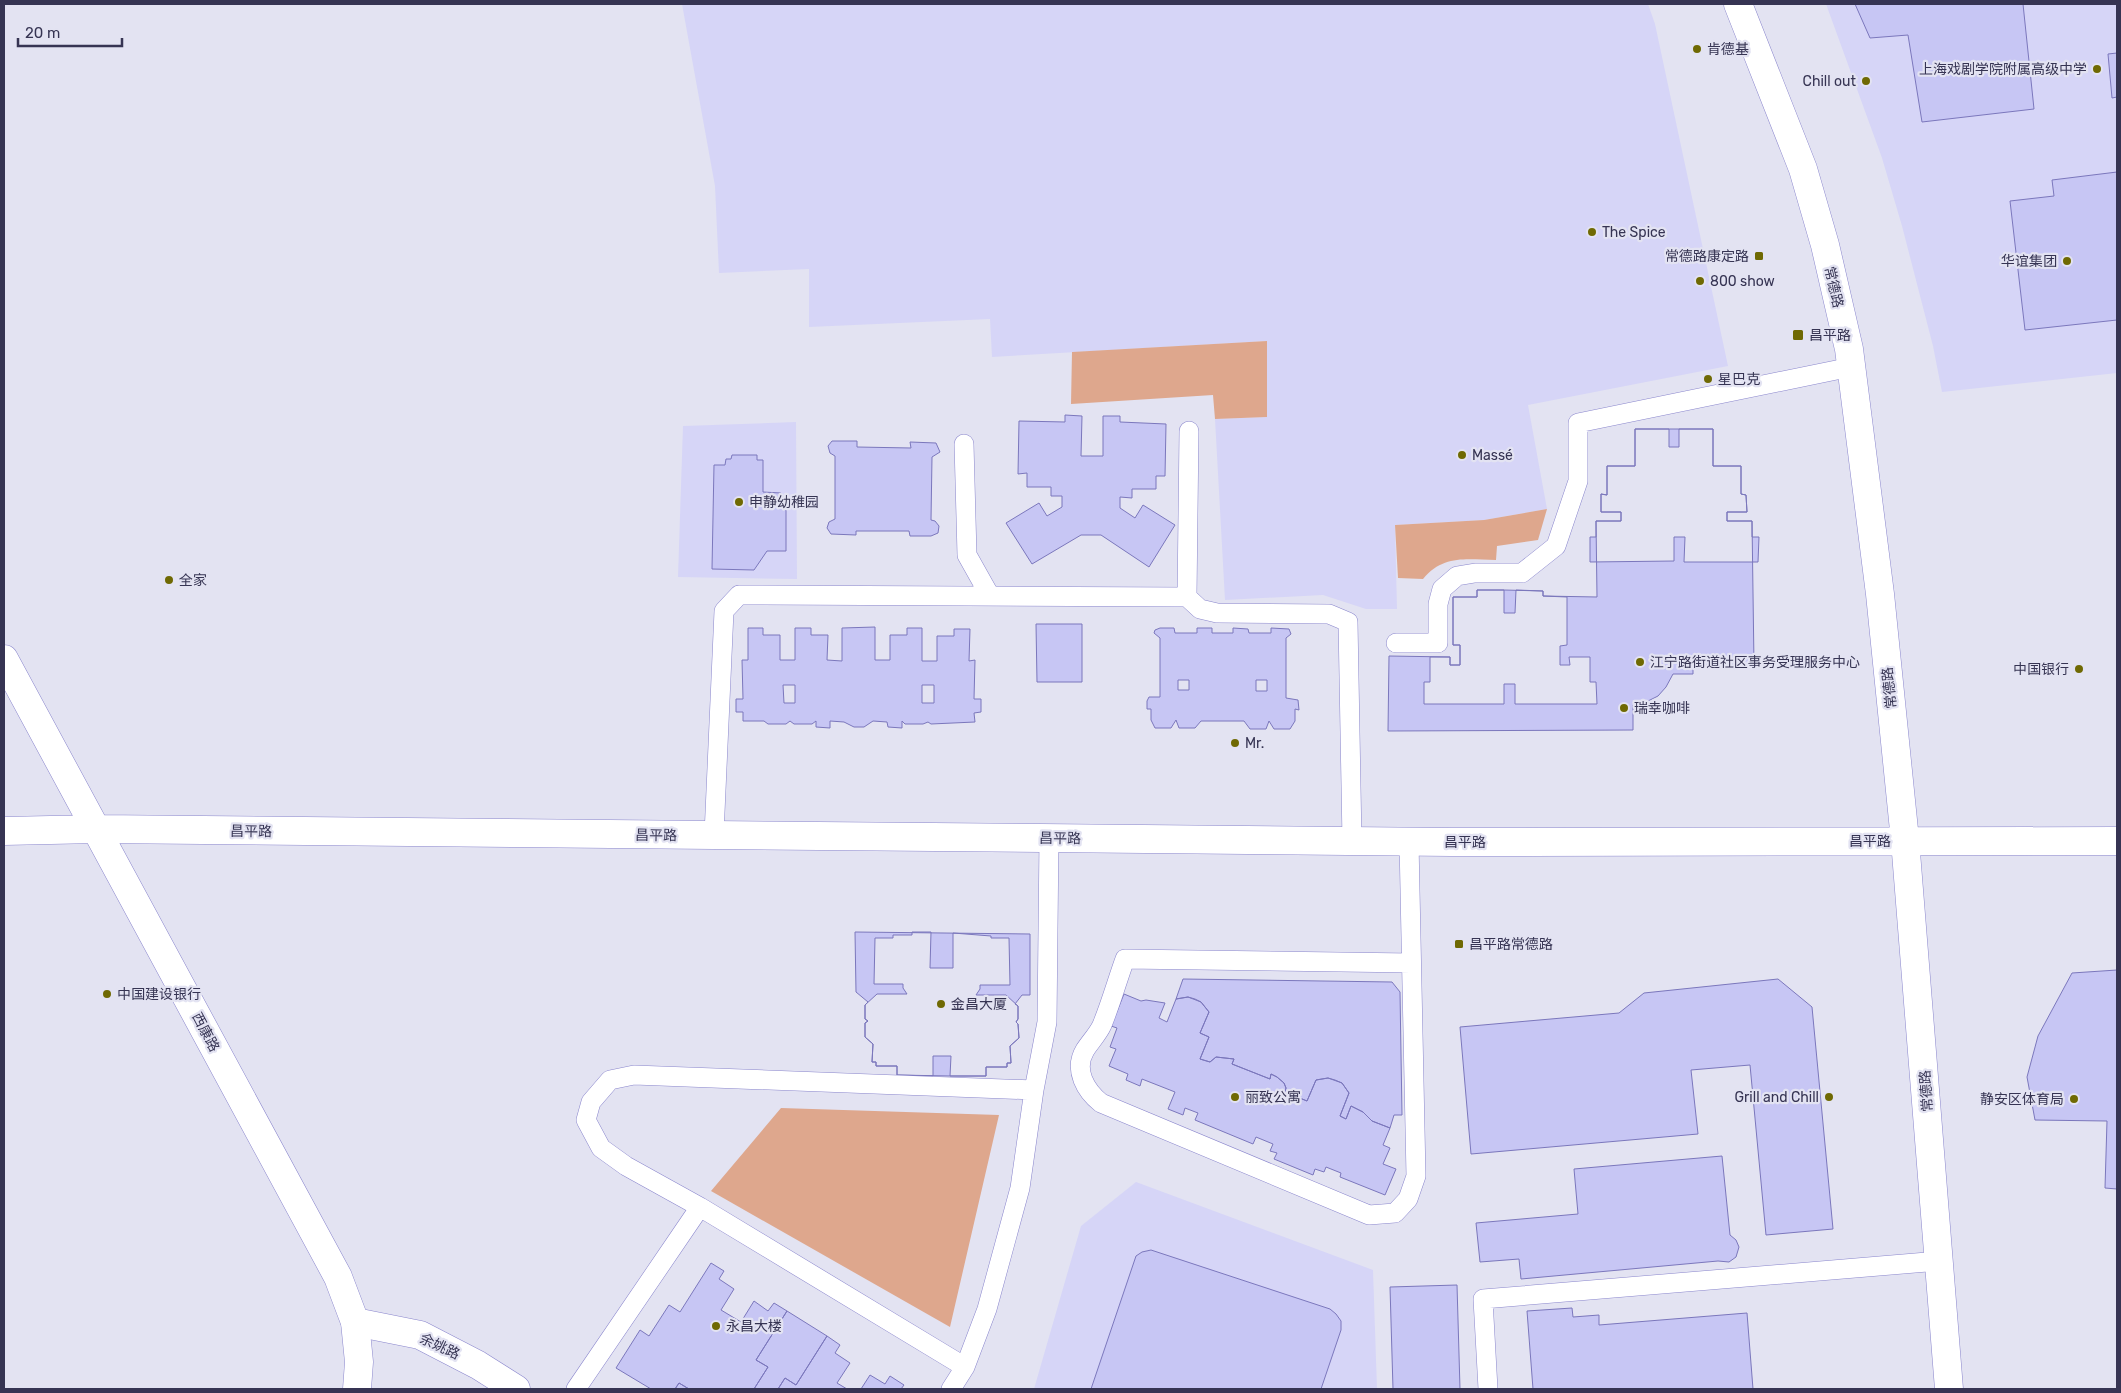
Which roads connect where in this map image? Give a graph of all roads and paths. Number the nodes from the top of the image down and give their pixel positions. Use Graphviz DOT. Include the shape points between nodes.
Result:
graph roads {
  1 [pos="1738,4"];
  2 [pos="1851,368"];
  3 [pos="1190,431"];
  4 [pos="964,444"];
  5 [pos="990,596"];
  6 [pos="1187,597"];
  7 [pos="1396,643"];
  8 [pos="4,659"];
  9 [pos="97,829"];
  10 [pos="4,830"];
  11 [pos="714,835"];
  12 [pos="1049,838"];
  13 [pos="1904,840"];
  14 [pos="1352,841"];
  15 [pos="2117,841"];
  16 [pos="1409,842"];
  17 [pos="1411,963"];
  18 [pos="1034,1090"];
  19 [pos="700,1207"];
  20 [pos="1939,1261"];
  21 [pos="355,1322"];
  22 [pos="965,1367"];
  23 [pos="357,1389"];
  24 [pos="516,1389"];
  25 [pos="576,1389"];
  26 [pos="950,1389"];
  27 [pos="1488,1389"];
  28 [pos="1949,1389"];
  1 -- 2 [label="street, 常德路" via="1803,169 1825,245"];
  2 -- 7 [label="lane" via="1578,423 1578,481 1556,546 1522,573 1457,576 1442,589 1438,604 1438,643"];
  2 -- 13 [label="street, 常德路" via="1880,594"];
  3 -- 6 [label="lane"];
  4 -- 5 [label="lane" via="967,555"];
  5 -- 6 [label="lane"];
  5 -- 11 [label="lane" via="739,595 724,611"];
  6 -- 14 [label="lane" via="1200,609 1216,613 1329,614 1348,622"];
  8 -- 9 [label="street, 西康路"];
  9 -- 10 [label="street, 昌平路"];
  9 -- 11 [label="street, 昌平路"];
  9 -- 21 [label="street, 西康路" via="338,1277"];
  11 -- 12 [label="street, 昌平路"];
  12 -- 14 [label="street, 昌平路"];
  12 -- 18 [label="lane" via="1047,1022"];
  13 -- 15 [label="street, 昌平路"];
  13 -- 16 [label="street, 昌平路"];
  13 -- 20 [label="street, 常德路"];
  14 -- 16 [label="street, 昌平路"];
  16 -- 17 [label="lane"];
  17 -- 17 [label="lane" via="1125,960 1101,1027 1083,1053 1082,1080 1101,1104 1369,1215 1395,1213 1408,1200 1416,1176"];
  18 -- 19 [label="lane" via="634,1075 610,1080 591,1102 586,1120 601,1148 626,1166"];
  18 -- 22 [label="lane" via="1020,1188 987,1309"];
  19 -- 22 [label="lane"];
  19 -- 25 [label="lane"];
  20 -- 27 [label="lane" via="1483,1299"];
  20 -- 28 [label="street, 常德路"];
  21 -- 23 [label="street, 西康路" via="359,1362"];
  21 -- 24 [label="street, 余姚路" via="420,1336 478,1365"];
  22 -- 26 [label="lane"];
}
